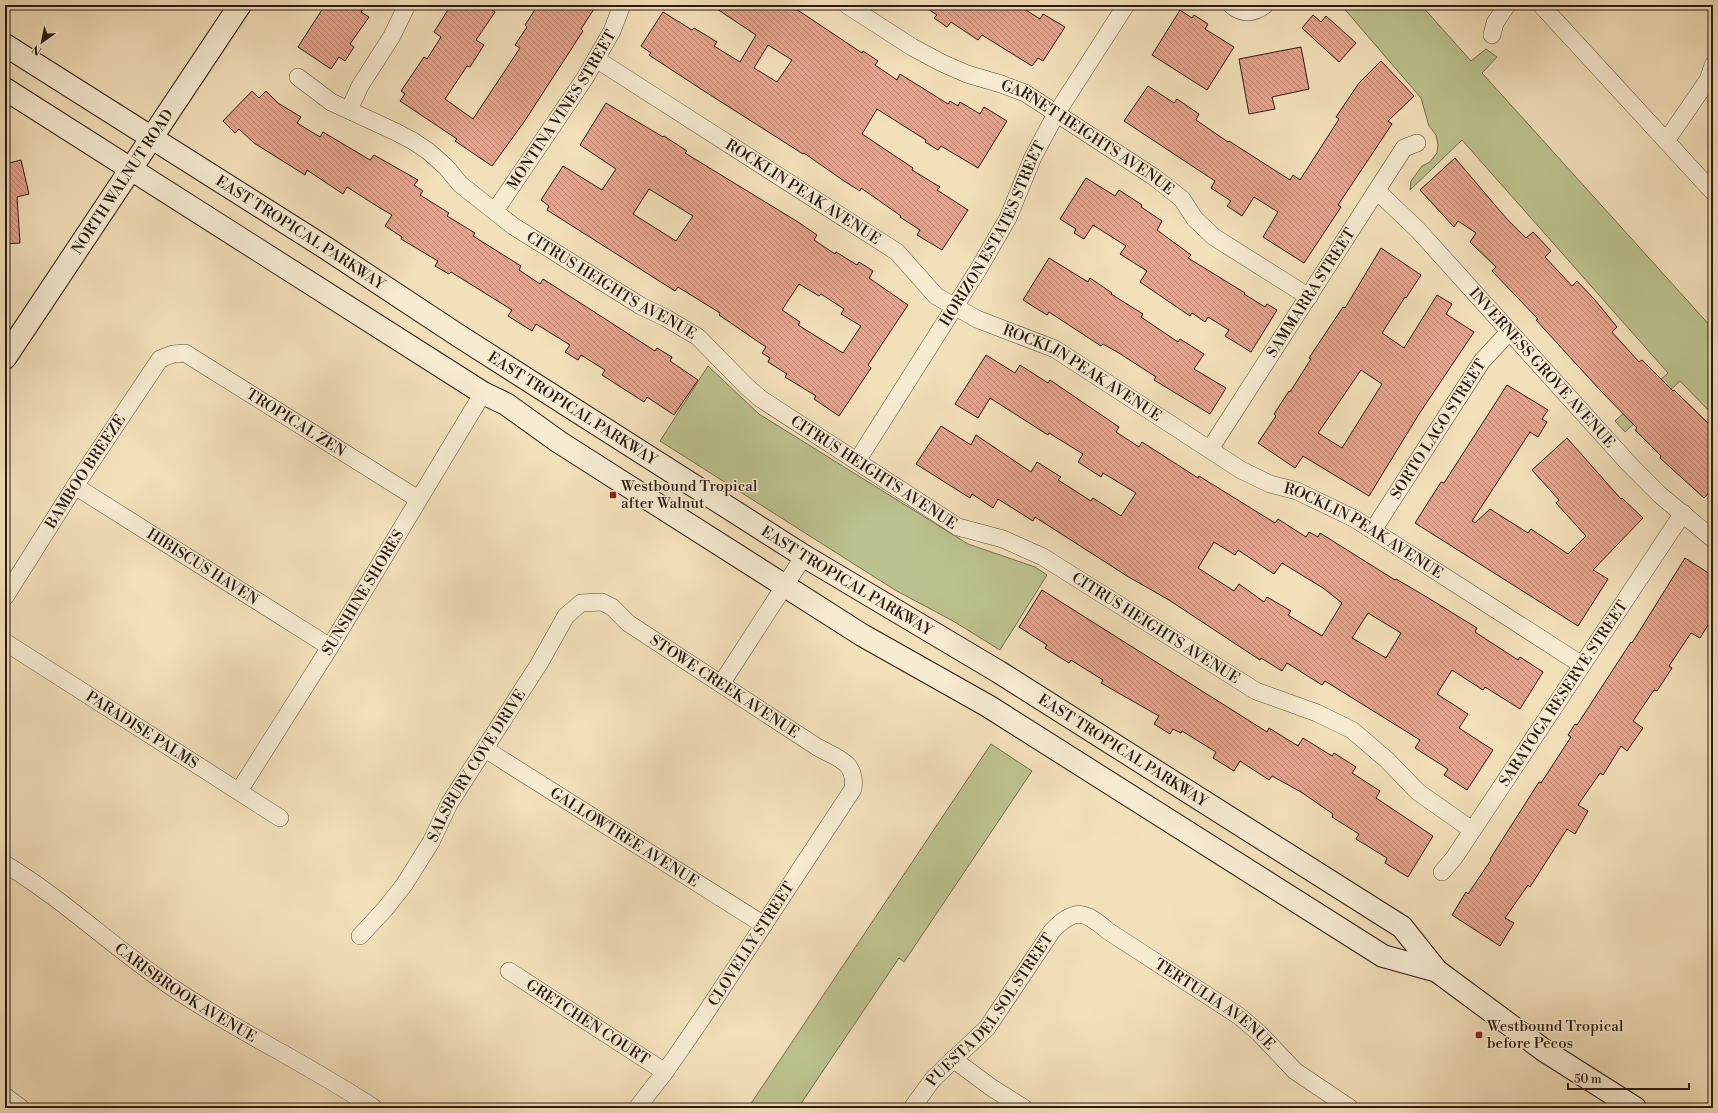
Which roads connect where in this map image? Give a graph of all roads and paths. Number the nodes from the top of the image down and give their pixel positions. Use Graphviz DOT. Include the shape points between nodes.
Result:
graph roads {
  1 [pos="240,5"];
  2 [pos="407,5"];
  3 [pos="622,5"];
  4 [pos="848,5"];
  5 [pos="1126,5"];
  6 [pos="1231,5"];
  7 [pos="1507,5"];
  8 [pos="1541,5"];
  9 [pos="1261,8"];
  10 [pos="1492,35"];
  11 [pos="5,45"];
  12 [pos="596,59"];
  13 [pos="1713,65"];
  14 [pos="298,77"];
  15 [pos="5,89"];
  16 [pos="349,110"];
  17 [pos="1056,114"];
  18 [pos="152,137"];
  19 [pos="1666,141"];
  20 [pos="1417,143"];
  21 [pos="131,168"];
  22 [pos="1377,191"];
  23 [pos="1713,192"];
  24 [pos="494,211"];
  25 [pos="1309,297"];
  26 [pos="956,307"];
  27 [pos="1509,332"];
  28 [pos="173,354"];
  29 [pos="5,358"];
  30 [pos="483,393"];
  31 [pos="1210,449"];
  32 [pos="857,461"];
  33 [pos="76,486"];
  34 [pos="418,499"];
  35 [pos="1683,513"];
  36 [pos="1373,530"];
  37 [pos="1713,540"];
  38 [pos="804,556"];
  39 [pos="784,586"];
  40 [pos="5,598"];
  41 [pos="592,602"];
  42 [pos="5,642"];
  43 [pos="330,647"];
  44 [pos="1582,665"];
  45 [pos="721,684"];
  46 [pos="485,749"];
  47 [pos="854,775"];
  48 [pos="239,791"];
  49 [pos="280,818"];
  50 [pos="1472,830"];
  51 [pos="5,864"];
  52 [pos="1442,872"];
  53 [pos="1071,916"];
  54 [pos="764,925"];
  55 [pos="360,936"];
  56 [pos="509,971"];
  57 [pos="1437,971"];
  58 [pos="953,1059"];
  59 [pos="665,1072"];
  60 [pos="5,1096"];
  61 [pos="21,1108"];
  62 [pos="374,1108"];
  63 [pos="637,1108"];
  64 [pos="912,1108"];
  65 [pos="1024,1108"];
  66 [pos="1350,1108"];
  67 [pos="1635,1108"];
  1 -- 18 [label="main road, NORTH WALNUT ROAD"];
  2 -- 16 [label="street"];
  3 -- 12 [label="street, MONTINA VINES STREET" via="612,31"];
  4 -- 17 [label="street, GARNET HEIGHTS AVENUE" via="912,47 942,63 1025,94"];
  5 -- 17 [label="street, HORIZON ESTATES STREET"];
  6 -- 9 [label="street" via="1246,13"];
  7 -- 10 [label="street" via="1495,23"];
  8 -- 19 [label="street"];
  11 -- 18 [label="main road, EAST TROPICAL PARKWAY"];
  12 -- 24 [label="street, MONTINA VINES STREET"];
  12 -- 26 [label="street, ROCKLIN PEAK AVENUE" via="897,252 936,296"];
  13 -- 19 [label="street" via="1708,80"];
  14 -- 16 [label="street, CITRUS HEIGHTS AVENUE" via="331,102"];
  15 -- 21 [label="main road, EAST TROPICAL PARKWAY"];
  16 -- 24 [label="street, CITRUS HEIGHTS AVENUE" via="396,132 428,151 460,184"];
  17 -- 25 [label="street, GARNET HEIGHTS AVENUE" via="1154,177 1182,199 1195,219 1214,237"];
  17 -- 26 [label="street, HORIZON ESTATES STREET" via="1032,157 1008,218"];
  18 -- 21 [label="main road, NORTH WALNUT ROAD"];
  18 -- 38 [label="main road, EAST TROPICAL PARKWAY"];
  19 -- 23 [label="street"];
  20 -- 22 [label="street, SAMMARRA STREET" via="1404,148"];
  21 -- 29 [label="main road, NORTH WALNUT ROAD"];
  21 -- 30 [label="main road, EAST TROPICAL PARKWAY"];
  22 -- 25 [label="street, SAMMARRA STREET"];
  22 -- 27 [label="street, INVERNESS GROVE AVENUE" via="1418,230"];
  24 -- 32 [label="street, CITRUS HEIGHTS AVENUE" via="588,274 698,337 761,399"];
  25 -- 31 [label="street, SAMMARRA STREET"];
  26 -- 31 [label="street, ROCKLIN PEAK AVENUE" via="990,325 1055,349"];
  26 -- 32 [label="street, HORIZON ESTATES STREET"];
  27 -- 35 [label="street, INVERNESS GROVE AVENUE" via="1630,465 1660,495"];
  27 -- 36 [label="street, SORTO LAGO STREET" via="1482,361"];
  28 -- 33 [label="street, BAMBOO BREEZE" via="160,359"];
  28 -- 34 [label="street, TROPICAL ZEN" via="185,352"];
  30 -- 34 [label="street, SUNSHINE SHORES"];
  30 -- 39 [label="main road, EAST TROPICAL PARKWAY" via="506,404 559,442"];
  31 -- 36 [label="street, ROCKLIN PEAK AVENUE" via="1241,470 1270,484 1324,502"];
  32 -- 50 [label="street, CITRUS HEIGHTS AVENUE" via="958,527 1003,539 1043,557 1256,691 1317,713 1352,730 1387,760 1418,792"];
  33 -- 40 [label="street, BAMBOO BREEZE"];
  33 -- 43 [label="street, HIBISCUS HAVEN"];
  34 -- 43 [label="street, SUNSHINE SHORES"];
  35 -- 37 [label="street, INVERNESS GROVE AVENUE"];
  35 -- 44 [label="street, SARATOGA RESERVE STREET"];
  36 -- 44 [label="street, ROCKLIN PEAK AVENUE"];
  38 -- 39 [label="street"];
  38 -- 57 [label="main road, EAST TROPICAL PARKWAY" via="999,672 1402,927"];
  39 -- 45 [label="street"];
  39 -- 57 [label="main road, EAST TROPICAL PARKWAY" via="891,652 988,706 1383,956"];
  41 -- 45 [label="street, STOWE CREEK AVENUE" via="602,602 612,607 628,622"];
  41 -- 46 [label="street, SALSBURY COVE DRIVE" via="581,603 566,616"];
  42 -- 48 [label="street, PARADISE PALMS"];
  43 -- 48 [label="street, SUNSHINE SHORES"];
  44 -- 50 [label="street, SARATOGA RESERVE STREET"];
  45 -- 47 [label="street, STOWE CREEK AVENUE" via="816,747 848,764"];
  46 -- 54 [label="street, GALLOWTREE AVENUE"];
  46 -- 55 [label="street, SALSBURY COVE DRIVE" via="404,885"];
  47 -- 54 [label="street, CLOVELLY STREET" via="853,790"];
  48 -- 49 [label="street, PARADISE PALMS"];
  50 -- 52 [label="street, SARATOGA RESERVE STREET"];
  51 -- 62 [label="street, CARISBROOK AVENUE" via="64,904 175,990"];
  53 -- 58 [label="street, PUESTA DEL SOL STREET" via="1060,922 1052,931 986,1028"];
  53 -- 66 [label="street, TERTULIA AVENUE" via="1089,916 1108,932 1239,1016 1295,1071"];
  54 -- 59 [label="street, CLOVELLY STREET"];
  56 -- 59 [label="street, GRETCHEN COURT"];
  57 -- 67 [label="main road, EAST TROPICAL PARKWAY" via="1545,1051"];
  58 -- 64 [label="street, PUESTA DEL SOL STREET" via="933,1079"];
  58 -- 65 [label="street"];
  59 -- 63 [label="street, CLOVELLY STREET"];
  60 -- 61 [label="street"];
}
